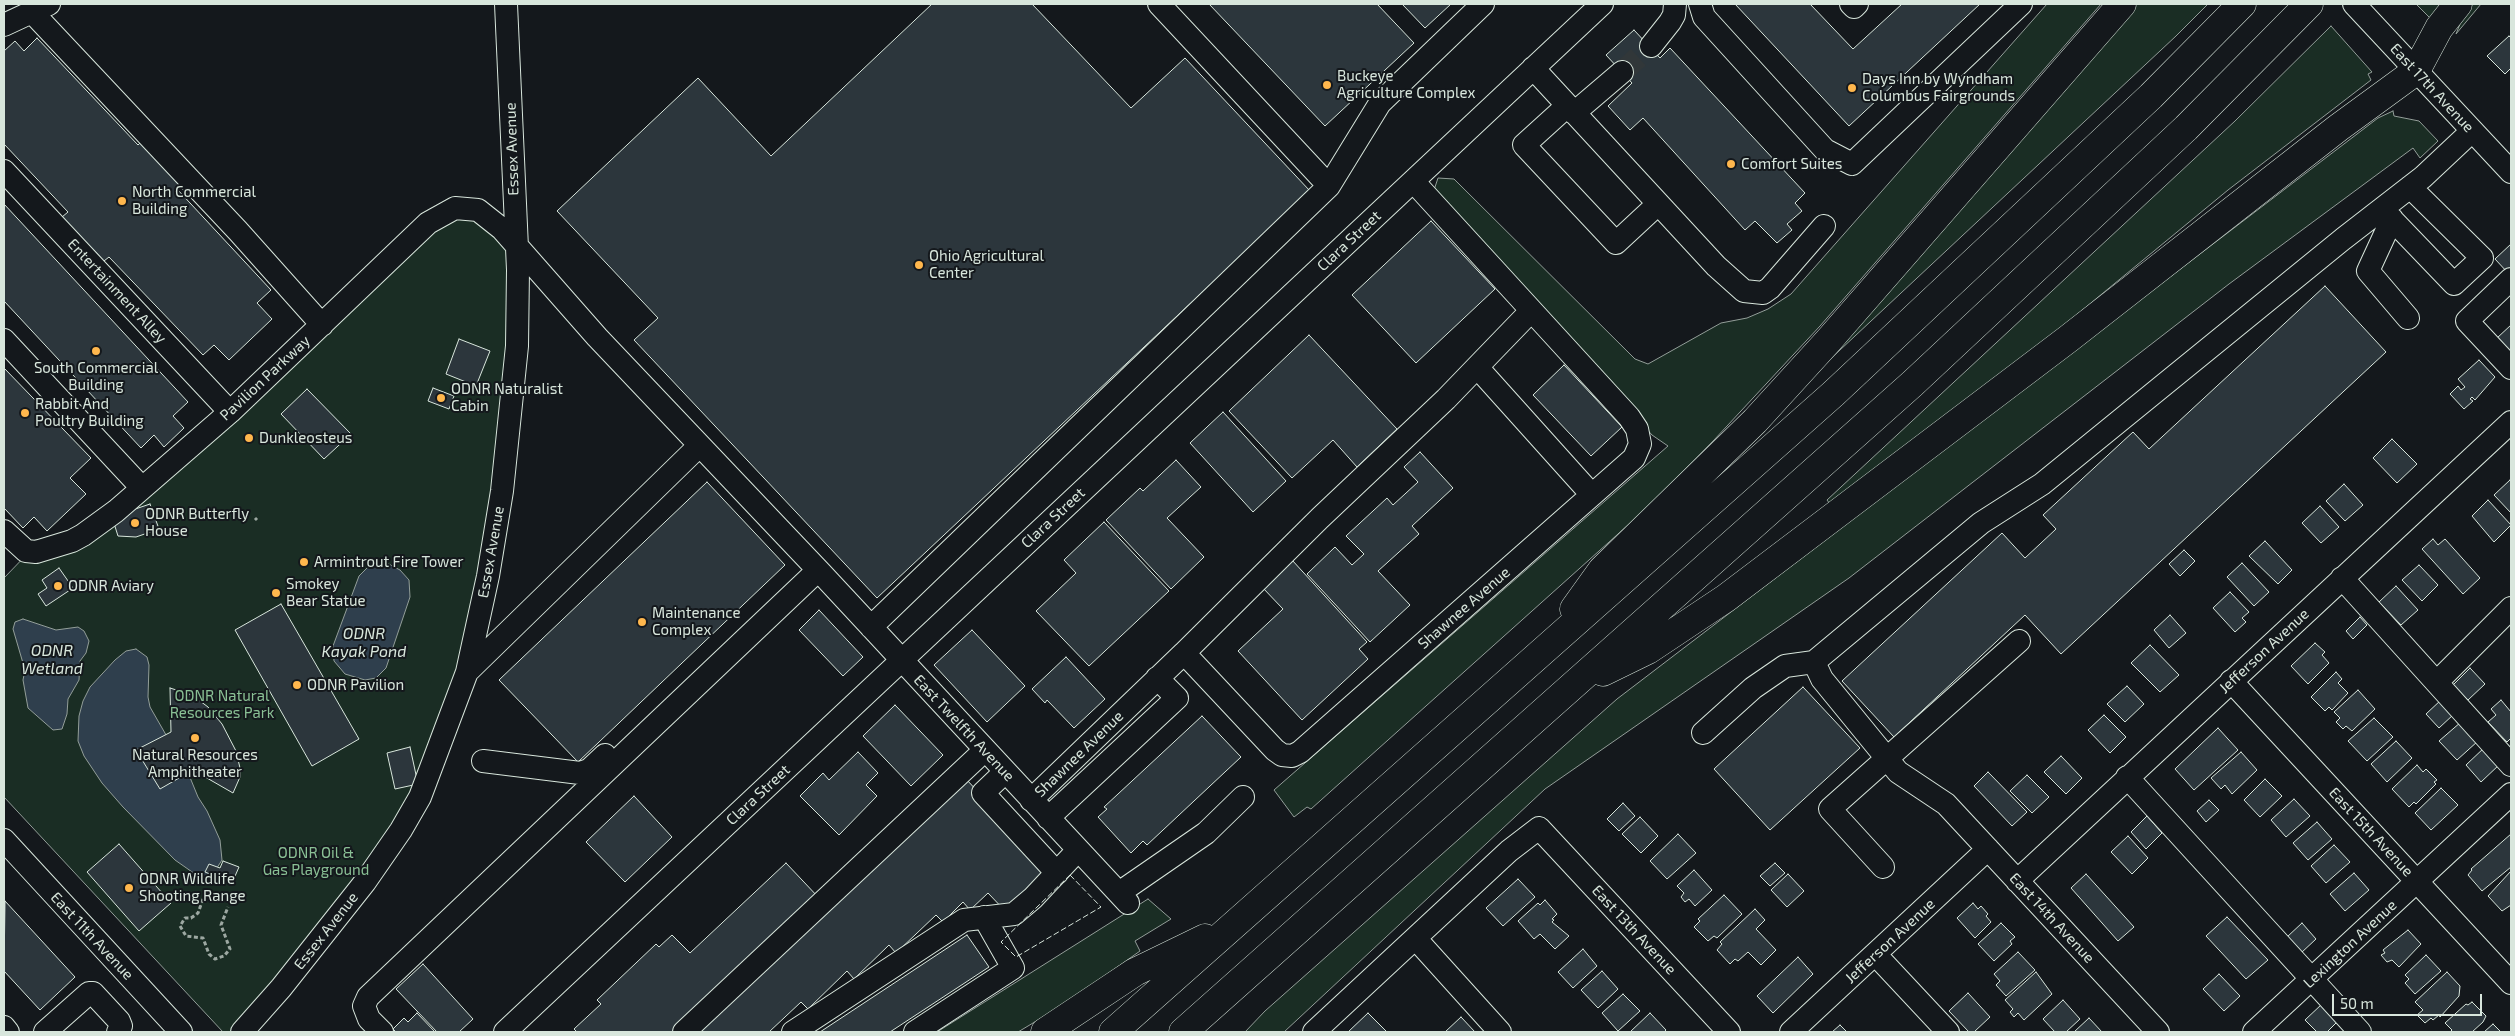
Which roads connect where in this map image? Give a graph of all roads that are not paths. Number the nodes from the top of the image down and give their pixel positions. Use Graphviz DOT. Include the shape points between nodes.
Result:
graph roads {
  1 [pos="506,4"];
  2 [pos="1159,4"];
  3 [pos="1483,4"];
  4 [pos="1602,4"];
  5 [pos="1675,4"];
  6 [pos="1700,4"];
  7 [pos="1850,4"];
  8 [pos="1857,4"];
  9 [pos="2021,4"];
  10 [pos="2122,4"];
  11 [pos="2242,4"];
  12 [pos="2309,4"];
  13 [pos="2354,4"];
  14 [pos="2458,4"];
  15 [pos="33,6"];
  16 [pos="4,14"];
  17 [pos="4,25"];
  18 [pos="1651,46"];
  19 [pos="1533,68"];
  20 [pos="2416,71"];
  21 [pos="1622,72"];
  22 [pos="1570,110"];
  23 [pos="2472,131"];
  24 [pos="4,171"];
  25 [pos="2511,172"];
  26 [pos="1413,182"];
  27 [pos="1329,186"];
  28 [pos="2410,187"];
  29 [pos="1658,204"];
  30 [pos="2387,214"];
  31 [pos="1824,226"];
  32 [pos="515,244"];
  33 [pos="2511,279"];
  34 [pos="1530,312"];
  35 [pos="2408,318"];
  36 [pos="322,325"];
  37 [pos="4,340"];
  38 [pos="1477,367"];
  39 [pos="2511,368"];
  40 [pos="646,373"];
  41 [pos="230,412"];
  42 [pos="2511,422"];
  43 [pos="699,446"];
  44 [pos="142,488"];
  45 [pos="1592,495"];
  46 [pos="4,531"];
  47 [pos="815,566"];
  48 [pos="2342,578"];
  49 [pos="2511,608"];
  50 [pos="871,627"];
  51 [pos="2019,641"];
  52 [pos="1184,653"];
  53 [pos="1538,656"];
  54 [pos="901,660"];
  55 [pos="1814,662"];
  56 [pos="466,672"];
  57 [pos="1157,678"];
  58 [pos="2231,681"];
  59 [pos="2437,682"];
  60 [pos="1571,689"];
  61 [pos="1704,733"];
  62 [pos="985,750"];
  63 [pos="1887,758"];
  64 [pos="484,761"];
  65 [pos="2511,765"];
  66 [pos="1005,772"];
  67 [pos="2127,777"];
  68 [pos="2511,794"];
  69 [pos="1243,797"];
  70 [pos="1031,800"];
  71 [pos="1048,818"];
  72 [pos="1988,849"];
  73 [pos="7,850"];
  74 [pos="1078,850"];
  75 [pos="1883,867"];
  76 [pos="1057,873"];
  77 [pos="2017,881"];
  78 [pos="2417,882"];
  79 [pos="984,917"];
  80 [pos="1236,924"];
  81 [pos="1416,939"];
  82 [pos="1875,954"];
  83 [pos="1265,960"];
  84 [pos="2312,979"];
  85 [pos="2511,983"];
  86 [pos="4,1027"];
  87 [pos="8,1032"];
  88 [pos="45,1032"];
  89 [pos="118,1032"];
  90 [pos="181,1032"];
  91 [pos="242,1032"];
  92 [pos="382,1032"];
  93 [pos="505,1032"];
  94 [pos="684,1032"];
  95 [pos="792,1032"];
  96 [pos="914,1032"];
  97 [pos="1045,1032"];
  98 [pos="1114,1032"];
  99 [pos="1183,1032"];
  100 [pos="1210,1032"];
  101 [pos="1314,1032"];
  102 [pos="1500,1032"];
  103 [pos="1729,1032"];
  104 [pos="1791,1032"];
  105 [pos="1948,1032"];
  106 [pos="2158,1032"];
  107 [pos="2254,1032"];
  108 [pos="2360,1032"];
  1 -- 32 [label="street, Essex Avenue"];
  2 -- 27 [label="street"];
  3 -- 27 [label="street" via="1380,102"];
  4 -- 19 [label="street, Clara Street"];
  5 -- 18 [label="street" via="1670,22"];
  6 -- 9 [label="street" via="1704,17 1825,150 1852,164"];
  7 -- 8 [label="street" via="1854,7"];
  10 -- 53 [label="highway" via="1755,421 1602,570"];
  11 -- 53 [label="highway" via="2151,96 1833,394"];
  12 -- 60 [label="highway" via="2186,128 1912,384"];
  13 -- 20 [label="street, East 17th Avenue"];
  14 -- 20 [label="highway" via="2439,28"];
  15 -- 16 [label="street"];
  15 -- 17 [label="street"];
  15 -- 36 [label="street"];
  19 -- 22 [label="street"];
  19 -- 26 [label="street, Clara Street"];
  20 -- 23 [label="street, East 17th Avenue"];
  20 -- 60 [label="highway" via="1726,598 1648,650"];
  21 -- 22 [label="street"];
  22 -- 29 [label="street"];
  22 -- 29 [label="street" via="1524,145 1616,244"];
  23 -- 25 [label="street, East 17th Avenue"];
  23 -- 28 [label="street"];
  24 -- 41 [label="street, Entertainment Alley"];
  26 -- 34 [label="street, Shawnee Avenue"];
  26 -- 54 [label="street, Clara Street"];
  27 -- 50 [label="street"];
  28 -- 30 [label="street"];
  28 -- 30 [label="street" via="2482,258 2454,284"];
  29 -- 31 [label="street" via="1735,285 1755,294 1770,288"];
  30 -- 35 [label="street" via="2368,271"];
  30 -- 55 [label="street" via="2042,484 1981,523"];
  32 -- 36 [label="street, Pavilion Parkway" via="489,216 478,210 455,208 443,213 406,243"];
  32 -- 40 [label="street, Pavilion Parkway" via="585,324"];
  32 -- 56 [label="street, Essex Avenue" via="519,297 517,346 505,471 488,576"];
  33 -- 39 [label="street" via="2467,321"];
  34 -- 38 [label="street"];
  34 -- 45 [label="street, Shawnee Avenue" via="1637,430 1640,444 1634,458"];
  36 -- 41 [label="street, Pavilion Parkway"];
  37 -- 44 [label="street"];
  38 -- 45 [label="street"];
  38 -- 52 [label="street"];
  40 -- 43 [label="street, East Twelfth Avenue"];
  41 -- 44 [label="street, Pavilion Parkway"];
  42 -- 48 [label="street, Jefferson Avenue"];
  43 -- 47 [label="street, East Twelfth Avenue"];
  43 -- 56 [label="street"];
  44 -- 46 [label="street, Pavilion Parkway" via="83,535 57,546 36,552 26,551"];
  45 -- 52 [label="street, Shawnee Avenue" via="1292,756 1275,750"];
  47 -- 50 [label="street, East Twelfth Avenue"];
  47 -- 64 [label="street" via="589,770 580,773"];
  47 -- 92 [label="street" via="814,574 368,997 364,1006 369,1018"];
  48 -- 58 [label="street, Jefferson Avenue"];
  48 -- 59 [label="street"];
  49 -- 59 [label="street"];
  50 -- 54 [label="street, East Twelfth Avenue"];
  51 -- 63 [label="street"];
  52 -- 57 [label="street, Shawnee Avenue"];
  53 -- 80 [label="highway"];
  54 -- 62 [label="street, East Twelfth Avenue"];
  54 -- 93 [label="street, Clara Street"];
  55 -- 61 [label="street" via="1785,666 1753,688"];
  55 -- 63 [label="street, East 14th Avenue" via="1822,680"];
  56 -- 91 [label="street, Essex Avenue" via="420,797 401,830 365,882"];
  57 -- 70 [label="street, Shawnee Avenue"];
  57 -- 71 [label="street" via="1177,698"];
  58 -- 67 [label="street, Jefferson Avenue"];
  58 -- 78 [label="street, East 15th Avenue"];
  59 -- 65 [label="street"];
  60 -- 83 [label="highway"];
  62 -- 66 [label="street, East Twelfth Avenue"];
  62 -- 94 [label="street"];
  63 -- 72 [label="street, East 14th Avenue" via="1898,772 1946,804"];
  63 -- 75 [label="street" via="1830,809"];
  66 -- 70 [label="street, East Twelfth Avenue"];
  66 -- 76 [label="street" via="983,793"];
  67 -- 77 [label="street, Jefferson Avenue"];
  67 -- 84 [label="street"];
  68 -- 78 [label="street, Lexington Avenue"];
  69 -- 74 [label="street, East Twelfth Avenue" via="1206,833 1123,898"];
  70 -- 71 [label="street, East Twelfth Avenue"];
  71 -- 74 [label="street, East Twelfth Avenue"];
  72 -- 77 [label="street, East 14th Avenue"];
  72 -- 82 [label="street, Jefferson Avenue"];
  73 -- 90 [label="street, East 11th Avenue"];
  74 -- 76 [label="street"];
  76 -- 79 [label="street" via="1014,914"];
  77 -- 106 [label="street, East 14th Avenue"];
  78 -- 84 [label="street, Lexington Avenue"];
  78 -- 85 [label="street, East 15th Avenue"];
  79 -- 95 [label="street" via="964,920"];
  79 -- 96 [label="street" via="1013,968"];
  80 -- 97 [label="highway" via="1135,972"];
  80 -- 98 [label="highway"];
  81 -- 101 [label="street"];
  81 -- 102 [label="street"];
  81 -- 103 [label="street, East 13th Avenue" via="1509,851 1539,828"];
  82 -- 104 [label="street, Jefferson Avenue"];
  82 -- 105 [label="street"];
  83 -- 99 [label="highway"];
  83 -- 100 [label="highway"];
  84 -- 107 [label="street, Lexington Avenue"];
  84 -- 108 [label="street"];
  86 -- 87 [label="street"];
  88 -- 89 [label="street" via="88,993 93,993 119,1021"];
}
